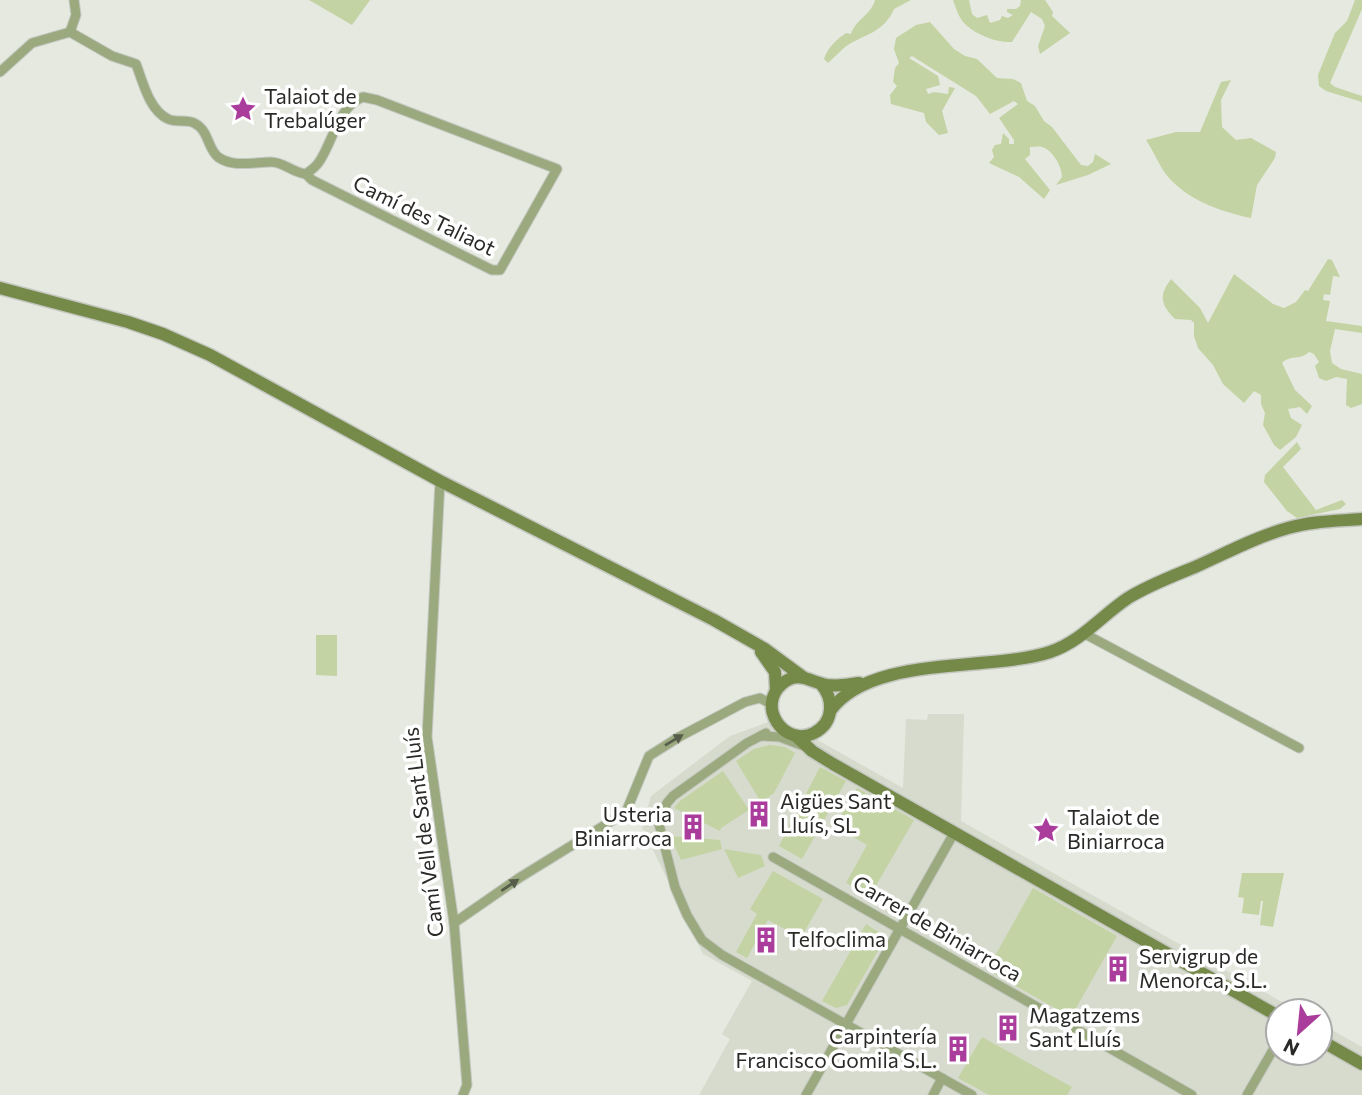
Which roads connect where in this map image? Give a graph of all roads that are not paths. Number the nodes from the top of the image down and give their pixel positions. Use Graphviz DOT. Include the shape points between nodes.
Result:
graph roads {
  1 [pos="74,0"];
  2 [pos="70,32"];
  3 [pos="0,72"];
  4 [pos="306,174"];
  5 [pos="0,288"];
  6 [pos="440,481"];
  7 [pos="1362,519"];
  8 [pos="1085,634"];
  9 [pos="754,643"];
  10 [pos="803,677"];
  11 [pos="870,682"];
  12 [pos="820,683"];
  13 [pos="776,690"];
  14 [pos="771,704"];
  15 [pos="830,711"];
  16 [pos="779,725"];
  17 [pos="823,727"];
  18 [pos="762,735"];
  19 [pos="796,736"];
  20 [pos="1299,748"];
  21 [pos="812,751"];
  22 [pos="832,764"];
  23 [pos="954,833"];
  24 [pos="773,857"];
  25 [pos="454,923"];
  26 [pos="900,929"];
  27 [pos="1264,1008"];
  28 [pos="846,1024"];
  29 [pos="1334,1048"];
  30 [pos="1362,1064"];
  31 [pos="1264,1065"];
  32 [pos="942,1078"];
  33 [pos="463,1095"];
  34 [pos="806,1095"];
  35 [pos="933,1095"];
  36 [pos="972,1095"];
  37 [pos="1192,1095"];
  38 [pos="1247,1095"];
  1 -- 2 [label="street" via="76,15"];
  2 -- 3 [label="street" via="32,43"];
  2 -- 4 [label="street" via="136,64 155,108 169,120 194,122 221,160 275,162"];
  4 -- 4 [label="street, Camí des Taliaot" via="496,271 502,268 556,169 363,97 346,110 318,164"];
  5 -- 6 [label="main road" via="163,334"];
  6 -- 9 [label="main road"];
  6 -- 25 [label="street, Camí Vell de Sant Lluís" via="427,737"];
  7 -- 8 [label="main road" via="1315,522 1258,539 1135,595"];
  8 -- 11 [label="main road" via="1027,657 920,669"];
  8 -- 20 [label="street"];
  9 -- 10 [label="main road"];
  9 -- 13 [label="main road" via="775,672"];
  10 -- 12 [label="main road"];
  10 -- 13 [label="main road" via="787,680"];
  11 -- 12 [label="main road"];
  11 -- 15 [label="main road" via="844,694"];
  12 -- 15 [label="main road" via="829,696"];
  13 -- 14 [label="main road"];
  14 -- 16 [label="main road"];
  25 -- 14 [label="street, one-way" via="626,812 649,756 745,702 761,698"];
  15 -- 17 [label="main road"];
  16 -- 18 [label="street"];
  16 -- 19 [label="main road"];
  17 -- 19 [label="main road"];
  17 -- 22 [label="main road" via="818,741"];
  18 -- 21 [label="street" via="780,737"];
  18 -- 28 [label="street" via="667,803 659,824 675,887 702,940"];
  19 -- 21 [label="main road"];
  21 -- 22 [label="main road"];
  22 -- 23 [label="main road"];
  23 -- 26 [label="street"];
  23 -- 27 [label="main road"];
  24 -- 26 [label="street, Carrer de Biniarroca"];
  25 -- 33 [label="street, Camí Vell de Sant Lluís" via="467,1085"];
  26 -- 28 [label="street"];
  26 -- 37 [label="street, Carrer de Biniarroca"];
  28 -- 32 [label="street"];
  28 -- 34 [label="street"];
  29 -- 30 [label="main road"];
  31 -- 38 [label="street"];
  32 -- 35 [label="street"];
  32 -- 36 [label="street"];
}
